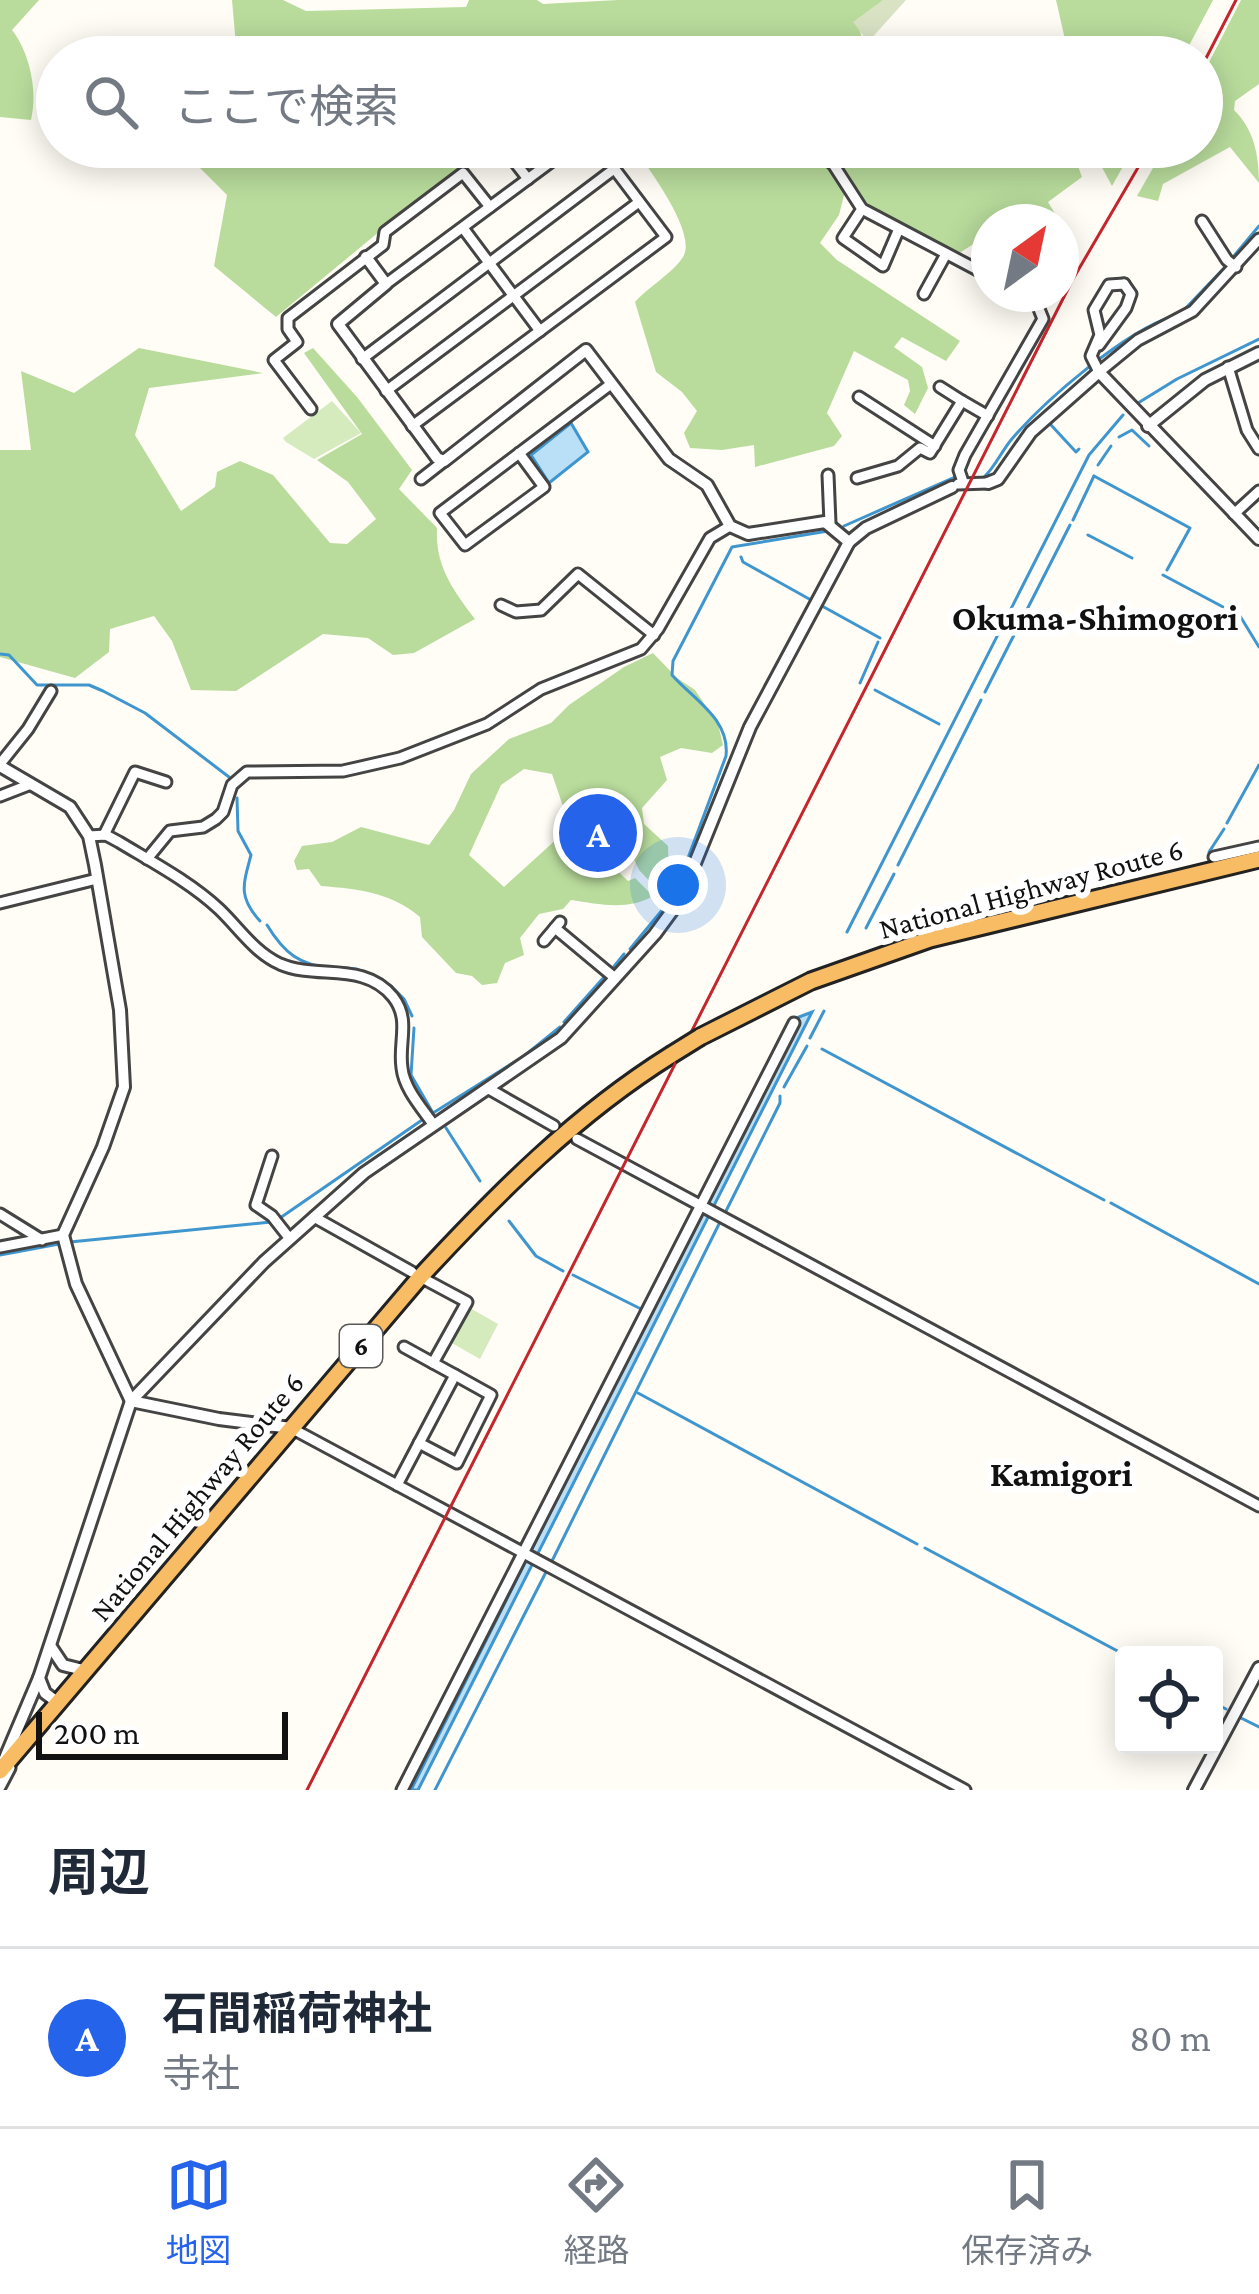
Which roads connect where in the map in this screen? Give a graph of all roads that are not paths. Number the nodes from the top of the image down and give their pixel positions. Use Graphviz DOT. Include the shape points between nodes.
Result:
graph roads {
  1 [pos="519,168"];
  2 [pos="543,168"];
  3 [pos="836,168"];
  4 [pos="614,170"];
  5 [pos="528,179"];
  6 [pos="639,202"];
  7 [pos="490,207"];
  8 [pos="862,209"];
  9 [pos="1202,220"];
  10 [pos="463,228"];
  11 [pos="898,231"];
  12 [pos="1259,239"];
  13 [pos="946,254"];
  14 [pos="366,257"];
  15 [pos="488,263"];
  16 [pos="971,267"];
  17 [pos="1236,267"];
  18 [pos="386,284"];
  19 [pos="924,294"];
  20 [pos="513,296"];
  21 [pos="1040,312"];
  22 [pos="540,331"];
  23 [pos="1259,353"];
  24 [pos="362,358"];
  25 [pos="1096,368"];
  26 [pos="1228,368"];
  27 [pos="611,384"];
  28 [pos="940,387"];
  29 [pos="386,391"];
  30 [pos="859,397"];
  31 [pos="962,401"];
  32 [pos="310,409"];
  33 [pos="988,416"];
  34 [pos="412,426"];
  35 [pos="1148,426"];
  36 [pos="935,446"];
  37 [pos="1259,449"];
  38 [pos="519,453"];
  39 [pos="444,460"];
  40 [pos="828,475"];
  41 [pos="856,478"];
  42 [pos="421,479"];
  43 [pos="988,483"];
  44 [pos="957,484"];
  45 [pos="1259,491"];
  46 [pos="1234,514"];
  47 [pos="830,523"];
  48 [pos="730,526"];
  49 [pos="1259,539"];
  50 [pos="849,542"];
  51 [pos="501,605"];
  52 [pos="654,635"];
  53 [pos="51,691"];
  54 [pos="0,765"];
  55 [pos="166,782"];
  56 [pos="31,784"];
  57 [pos="0,796"];
  58 [pos="89,836"];
  59 [pos="104,836"];
  60 [pos="1259,847"];
  61 [pos="1214,857"];
  62 [pos="147,859"];
  63 [pos="1259,859"];
  64 [pos="97,879"];
  65 [pos="0,903"];
  66 [pos="544,941"];
  67 [pos="615,978"];
  68 [pos="794,1022"];
  69 [pos="489,1089"];
  70 [pos="433,1124"];
  71 [pos="554,1126"];
  72 [pos="577,1139"];
  73 [pos="272,1156"];
  74 [pos="706,1207"];
  75 [pos="0,1214"];
  76 [pos="314,1217"];
  77 [pos="63,1235"];
  78 [pos="290,1239"];
  79 [pos="42,1240"];
  80 [pos="0,1247"];
  81 [pos="412,1272"];
  82 [pos="426,1280"];
  83 [pos="404,1347"];
  84 [pos="433,1363"];
  85 [pos="454,1375"];
  86 [pos="131,1401"];
  87 [pos="290,1428"];
  88 [pos="419,1443"];
  89 [pos="397,1485"];
  90 [pos="1259,1506"];
  91 [pos="524,1553"];
  92 [pos="50,1647"];
  93 [pos="1259,1668"];
  94 [pos="83,1670"];
  95 [pos="39,1678"];
  96 [pos="57,1702"];
  97 [pos="25,1742"];
  98 [pos="0,1769"];
  99 [pos="0,1786"];
  100 [pos="402,1790"];
  101 [pos="965,1790"];
  102 [pos="1193,1790"];
  1 -- 5 [label="street"];
  2 -- 5 [label="street"];
  3 -- 8 [label="street"];
  4 -- 6 [label="street"];
  4 -- 15 [label="street"];
  5 -- 7 [label="street"];
  6 -- 20 [label="street"];
  6 -- 22 [label="street" via="666,237"];
  7 -- 10 [label="street"];
  7 -- 14 [label="street" via="463,172 385,232"];
  8 -- 11 [label="street"];
  8 -- 11 [label="street" via="843,238 884,266"];
  9 -- 17 [label="street"];
  10 -- 15 [label="street"];
  10 -- 18 [label="street"];
  11 -- 13 [label="street"];
  12 -- 17 [label="street"];
  13 -- 16 [label="street"];
  13 -- 19 [label="street"];
  14 -- 18 [label="street"];
  14 -- 32 [label="street" via="288,318 298,342 274,360"];
  15 -- 20 [label="street"];
  15 -- 24 [label="street"];
  17 -- 25 [label="street" via="1193,311"];
  18 -- 24 [label="street" via="338,324"];
  20 -- 22 [label="street"];
  20 -- 29 [label="street"];
  21 -- 33 [label="street" via="1043,320"];
  22 -- 34 [label="street"];
  23 -- 26 [label="street"];
  24 -- 29 [label="street"];
  25 -- 25 [label="street" via="1091,350 1100,335 1090,317 1108,280 1124,284 1129,304 1096,349"];
  25 -- 35 [label="street"];
  25 -- 43 [label="street"];
  26 -- 35 [label="street"];
  26 -- 37 [label="street"];
  27 -- 38 [label="street"];
  27 -- 39 [label="street" via="586,350"];
  27 -- 48 [label="street" via="669,459 703,480"];
  28 -- 31 [label="street"];
  29 -- 34 [label="street"];
  30 -- 36 [label="street"];
  31 -- 33 [label="street"];
  31 -- 36 [label="street"];
  33 -- 44 [label="street"];
  34 -- 39 [label="street"];
  35 -- 46 [label="street"];
  36 -- 41 [label="street"];
  38 -- 38 [label="street" via="440,513 465,545 544,487"];
  39 -- 42 [label="street"];
  40 -- 47 [label="street"];
  43 -- 44 [label="street"];
  44 -- 50 [label="street"];
  45 -- 46 [label="street"];
  46 -- 49 [label="street"];
  47 -- 48 [label="street" via="748,534"];
  47 -- 50 [label="street"];
  48 -- 52 [label="street" via="710,538"];
  50 -- 67 [label="street" via="743,740 680,900"];
  51 -- 52 [label="street" via="541,610 578,574"];
  52 -- 62 [label="street" via="629,656 400,758 343,771 247,772 216,819 170,831"];
  53 -- 54 [label="street"];
  54 -- 56 [label="street"];
  55 -- 59 [label="street" via="135,772"];
  56 -- 57 [label="street"];
  56 -- 58 [label="street" via="70,807"];
  58 -- 59 [label="street"];
  58 -- 64 [label="street"];
  59 -- 62 [label="street"];
  60 -- 61 [label="street"];
  62 -- 70 [label="street" via="279,963 358,975 392,995 405,1027 403,1075"];
  63 -- 87 [label="highway, National Highway Route 6 / 6, bridge" via="930,939 812,981 700,1037 595,1108 502,1190"];
  64 -- 65 [label="street"];
  64 -- 77 [label="street" via="124,1087"];
  66 -- 67 [label="street" via="558,925"];
  67 -- 69 [label="street" via="561,1039"];
  68 -- 74 [label="street"];
  69 -- 70 [label="street"];
  69 -- 71 [label="street"];
  70 -- 76 [label="street"];
  72 -- 74 [label="street"];
  73 -- 78 [label="street" via="256,1205"];
  74 -- 90 [label="street"];
  74 -- 91 [label="street"];
  75 -- 79 [label="street"];
  76 -- 78 [label="street"];
  76 -- 81 [label="street"];
  77 -- 79 [label="street"];
  77 -- 86 [label="street" via="76,1284"];
  78 -- 86 [label="street"];
  79 -- 80 [label="street"];
  82 -- 84 [label="street" via="467,1303"];
  83 -- 84 [label="street"];
  84 -- 85 [label="street"];
  85 -- 88 [label="street"];
  85 -- 88 [label="street" via="491,1395 457,1463"];
  86 -- 87 [label="street"];
  86 -- 92 [label="street"];
  87 -- 89 [label="street"];
  87 -- 94 [label="highway, National Highway Route 6 / 6"];
  88 -- 89 [label="street"];
  89 -- 91 [label="street"];
  91 -- 100 [label="street"];
  91 -- 101 [label="street"];
  92 -- 94 [label="street" via="63,1665"];
  92 -- 95 [label="street"];
  93 -- 102 [label="street"];
  94 -- 96 [label="highway, National Highway Route 6 / 6"];
  95 -- 96 [label="street"];
  95 -- 98 [label="street"];
  96 -- 97 [label="highway, National Highway Route 6 / 6"];
  97 -- 98 [label="highway, National Highway Route 6 / 6"];
  97 -- 99 [label="street"];
}
